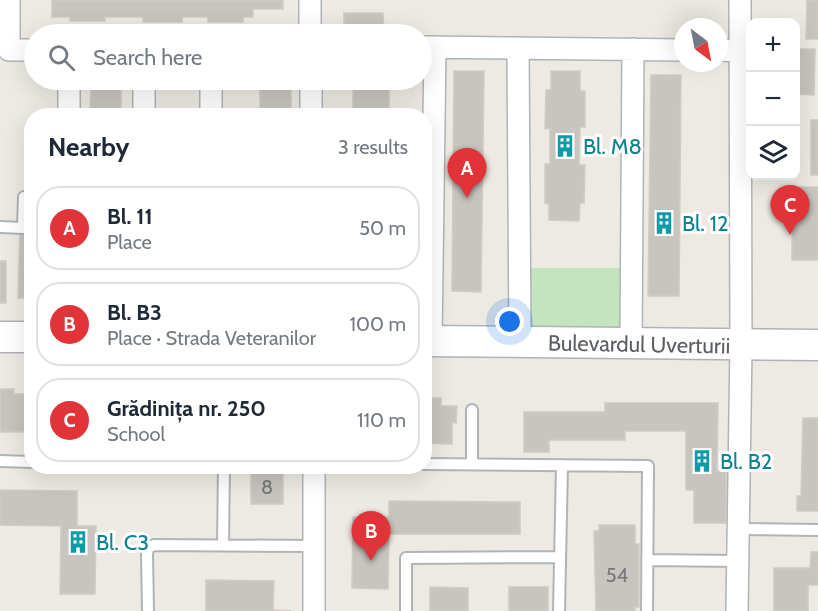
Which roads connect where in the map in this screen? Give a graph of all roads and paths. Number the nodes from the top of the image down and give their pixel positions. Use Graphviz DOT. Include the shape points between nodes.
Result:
graph roads {
  1 [pos="9,0"];
  2 [pos="310,0"];
  3 [pos="740,0"];
  4 [pos="310,24"];
  5 [pos="432,47"];
  6 [pos="518,48"];
  7 [pos="633,49"];
  8 [pos="24,50"];
  9 [pos="674,50"];
  10 [pos="729,50"];
  11 [pos="69,90"];
  12 [pos="144,90"];
  13 [pos="211,90"];
  14 [pos="311,90"];
  15 [pos="428,90"];
  16 [pos="69,108"];
  17 [pos="144,108"];
  18 [pos="211,108"];
  19 [pos="311,108"];
  20 [pos="428,108"];
  21 [pos="24,197"];
  22 [pos="0,227"];
  23 [pos="0,337"];
  24 [pos="24,338"];
  25 [pos="432,341"];
  26 [pos="520,342"];
  27 [pos="631,344"];
  28 [pos="741,345"];
  29 [pos="818,345"];
  30 [pos="472,410"];
  31 [pos="0,461"];
  32 [pos="24,462"];
  33 [pos="432,464"];
  34 [pos="472,464"];
  35 [pos="562,465"];
  36 [pos="224,474"];
  37 [pos="314,474"];
  38 [pos="738,530"];
  39 [pos="818,530"];
  40 [pos="223,545"];
  41 [pos="314,546"];
  42 [pos="560,556"];
  43 [pos="647,560"];
  44 [pos="738,561"];
  45 [pos="148,611"];
  46 [pos="314,611"];
  47 [pos="406,611"];
  48 [pos="559,611"];
  49 [pos="648,611"];
  50 [pos="737,611"];
  1 -- 8 [label="street" via="9,50"];
  2 -- 4 [label="street"];
  3 -- 10 [label="street"];
  5 -- 6 [label="street"];
  6 -- 7 [label="street"];
  6 -- 26 [label="street"];
  7 -- 9 [label="street"];
  7 -- 27 [label="street"];
  10 -- 28 [label="street"];
  11 -- 16 [label="street"];
  12 -- 17 [label="street"];
  13 -- 18 [label="street"];
  14 -- 19 [label="street"];
  15 -- 20 [label="street"];
  21 -- 22 [label="lane" via="23,228"];
  23 -- 24 [label="main road"];
  25 -- 26 [label="main road, Bulevardul Uverturii"];
  26 -- 27 [label="main road, Bulevardul Uverturii"];
  27 -- 28 [label="main road, Bulevardul Uverturii"];
  28 -- 29 [label="main road, Bulevardul Uverturii"];
  28 -- 38 [label="street"];
  30 -- 34 [label="lane"];
  31 -- 32 [label="lane"];
  33 -- 34 [label="lane"];
  34 -- 35 [label="lane"];
  35 -- 42 [label="lane"];
  35 -- 43 [label="lane" via="648,466"];
  36 -- 40 [label="lane"];
  37 -- 41 [label="street"];
  38 -- 39 [label="lane"];
  38 -- 44 [label="street"];
  40 -- 41 [label="lane"];
  40 -- 45 [label="lane" via="148,548"];
  41 -- 46 [label="street"];
  42 -- 47 [label="lane" via="406,558"];
  42 -- 48 [label="lane"];
  43 -- 44 [label="lane"];
  43 -- 49 [label="lane"];
  44 -- 50 [label="street"];
}
